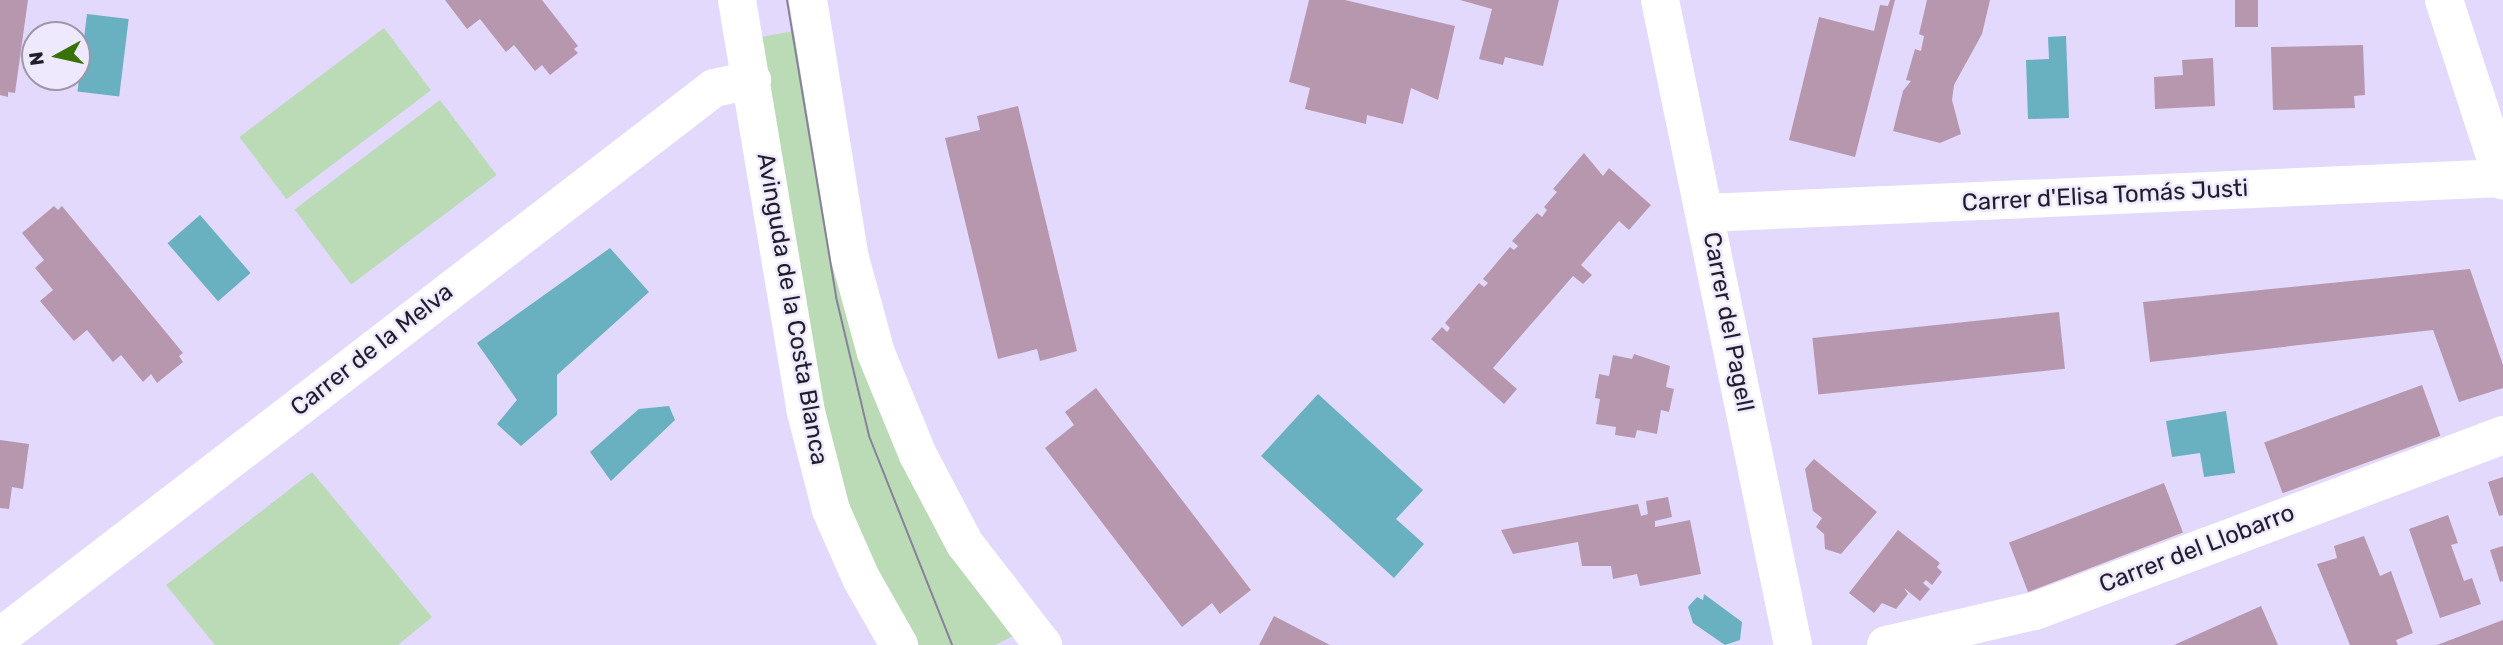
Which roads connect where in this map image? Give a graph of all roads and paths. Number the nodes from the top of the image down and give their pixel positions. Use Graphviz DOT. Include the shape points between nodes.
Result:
graph roads {
  1 [pos="737,0"];
  2 [pos="808,0"];
  3 [pos="1660,0"];
  4 [pos="2444,0"];
  5 [pos="752,80"];
  6 [pos="2503,179"];
  7 [pos="1706,213"];
  8 [pos="2503,435"];
  9 [pos="0,637"];
  10 [pos="899,645"];
  11 [pos="1043,645"];
  12 [pos="1793,645"];
  13 [pos="1886,645"];
  1 -- 5 [label="street, Avinguda de la Costa Blanca"];
  2 -- 11 [label="street" via="850,258 876,353 918,455 965,544"];
  3 -- 7 [label="street, Carrer del Pagell"];
  4 -- 6 [label="street"];
  5 -- 9 [label="street, Carrer de la Melva" via="714,88"];
  5 -- 10 [label="street, Avinguda de la Costa Blanca" via="805,408 831,510 861,578"];
  6 -- 7 [label="street, Carrer d'Elisa Tomás Justi"];
  7 -- 12 [label="street, Carrer del Pagell"];
  8 -- 13 [label="street, Carrer del Llobarro" via="2035,611"];
}
